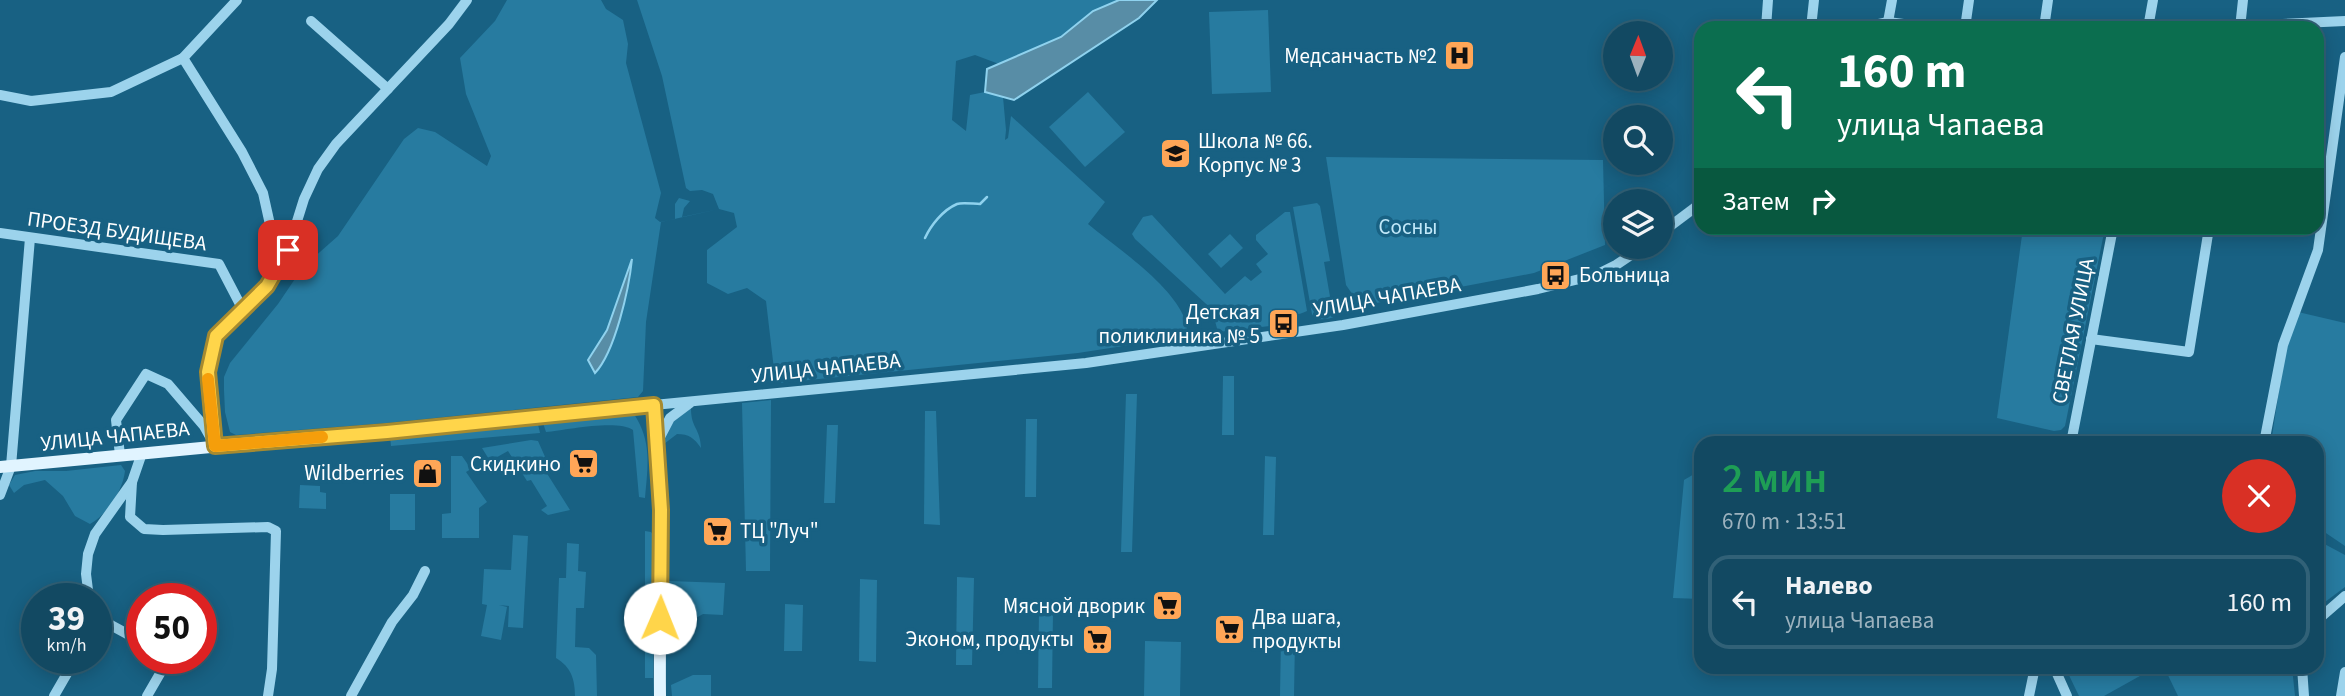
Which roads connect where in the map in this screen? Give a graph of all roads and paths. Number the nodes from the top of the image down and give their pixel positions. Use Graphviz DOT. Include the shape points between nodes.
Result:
graph roads {
  1 [pos="237,0"];
  2 [pos="467,0"];
  3 [pos="1768,0"];
  4 [pos="1814,0"];
  5 [pos="1892,0"];
  6 [pos="1969,0"];
  7 [pos="2048,0"];
  8 [pos="2153,0"];
  9 [pos="2243,0"];
  10 [pos="311,21"];
  11 [pos="1766,21"];
  12 [pos="1812,21"];
  13 [pos="1888,21"];
  14 [pos="1966,21"];
  15 [pos="2045,21"];
  16 [pos="2149,21"];
  17 [pos="2239,21"];
  18 [pos="2345,21"];
  19 [pos="2324,22"];
  20 [pos="2345,57"];
  21 [pos="183,58"];
  22 [pos="387,89"];
  23 [pos="0,95"];
  24 [pos="2324,207"];
  25 [pos="1694,208"];
  26 [pos="1673,224"];
  27 [pos="0,233"];
  28 [pos="2112,235"];
  29 [pos="2208,235"];
  30 [pos="2320,235"];
  31 [pos="30,238"];
  32 [pos="1625,259"];
  33 [pos="279,265"];
  34 [pos="243,310"];
  35 [pos="2091,339"];
  36 [pos="695,401"];
  37 [pos="654,405"];
  38 [pos="2072,436"];
  39 [pos="2265,436"];
  40 [pos="658,442"];
  41 [pos="215,446"];
  42 [pos="142,453"];
  43 [pos="120,455"];
  44 [pos="5,467"];
  45 [pos="132,482"];
  46 [pos="0,495"];
  47 [pos="425,571"];
  48 [pos="87,583"];
  49 [pos="2345,596"];
  50 [pos="2324,614"];
  51 [pos="2345,672"];
  52 [pos="67,674"];
  53 [pos="160,674"];
  54 [pos="2034,674"];
  55 [pos="2057,674"];
  56 [pos="2302,674"];
  57 [pos="54,696"];
  58 [pos="147,696"];
  59 [pos="268,696"];
  60 [pos="351,696"];
  61 [pos="660,696"];
  62 [pos="2029,696"];
  63 [pos="2067,696"];
  64 [pos="2304,696"];
  65 [pos="2341,696"];
  1 -- 21 [label="street"];
  2 -- 22 [label="street"];
  3 -- 11 [label="street"];
  4 -- 12 [label="street"];
  5 -- 13 [label="street"];
  6 -- 14 [label="street"];
  7 -- 15 [label="street"];
  8 -- 16 [label="street"];
  9 -- 17 [label="street"];
  10 -- 22 [label="street"];
  18 -- 19 [label="street"];
  20 -- 24 [label="street"];
  21 -- 23 [label="street" via="111,92 31,101"];
  21 -- 33 [label="street" via="263,193"];
  22 -- 33 [label="street" via="318,169"];
  25 -- 26 [label="street"];
  27 -- 31 [label="street, ПРОЕЗД БУДИЩЕВА"];
  28 -- 35 [label="street, СВЕТЛАЯ УЛИЦА"];
  29 -- 35 [label="street" via="2189,352"];
  30 -- 39 [label="street" via="2283,345"];
  31 -- 34 [label="street, ПРОЕЗД БУДИЩЕВА" via="219,264"];
  31 -- 44 [label="street"];
  32 -- 36 [label="street, УЛИЦА ЧАПАЕВА" via="1596,275 1538,289 1343,325 1083,363"];
  33 -- 34 [label="street" via="267,286"];
  34 -- 41 [label="street" via="216,336 208,372"];
  35 -- 38 [label="street, СВЕТЛАЯ УЛИЦА"];
  36 -- 37 [label="street, УЛИЦА ЧАПАЕВА"];
  36 -- 40 [label="street" via="670,418"];
  37 -- 40 [label="main road"];
  37 -- 41 [label="main road, УЛИЦА ЧАПАЕВА"];
  40 -- 61 [label="main road"];
  41 -- 42 [label="main road, УЛИЦА ЧАПАЕВА"];
  41 -- 43 [label="street" via="168,384 146,374 116,420"];
  42 -- 43 [label="main road, УЛИЦА ЧАПАЕВА"];
  42 -- 45 [label="street"];
  43 -- 44 [label="main road, УЛИЦА ЧАПАЕВА"];
  44 -- 46 [label="street"];
  45 -- 48 [label="street" via="95,534 88,554"];
  45 -- 59 [label="street" via="130,517 144,529 263,526 276,531"];
  47 -- 60 [label="street"];
  49 -- 50 [label="street"];
  51 -- 65 [label="street"];
  52 -- 57 [label="street"];
  53 -- 58 [label="street"];
  54 -- 62 [label="street"];
  55 -- 63 [label="street"];
  56 -- 64 [label="street"];
}
